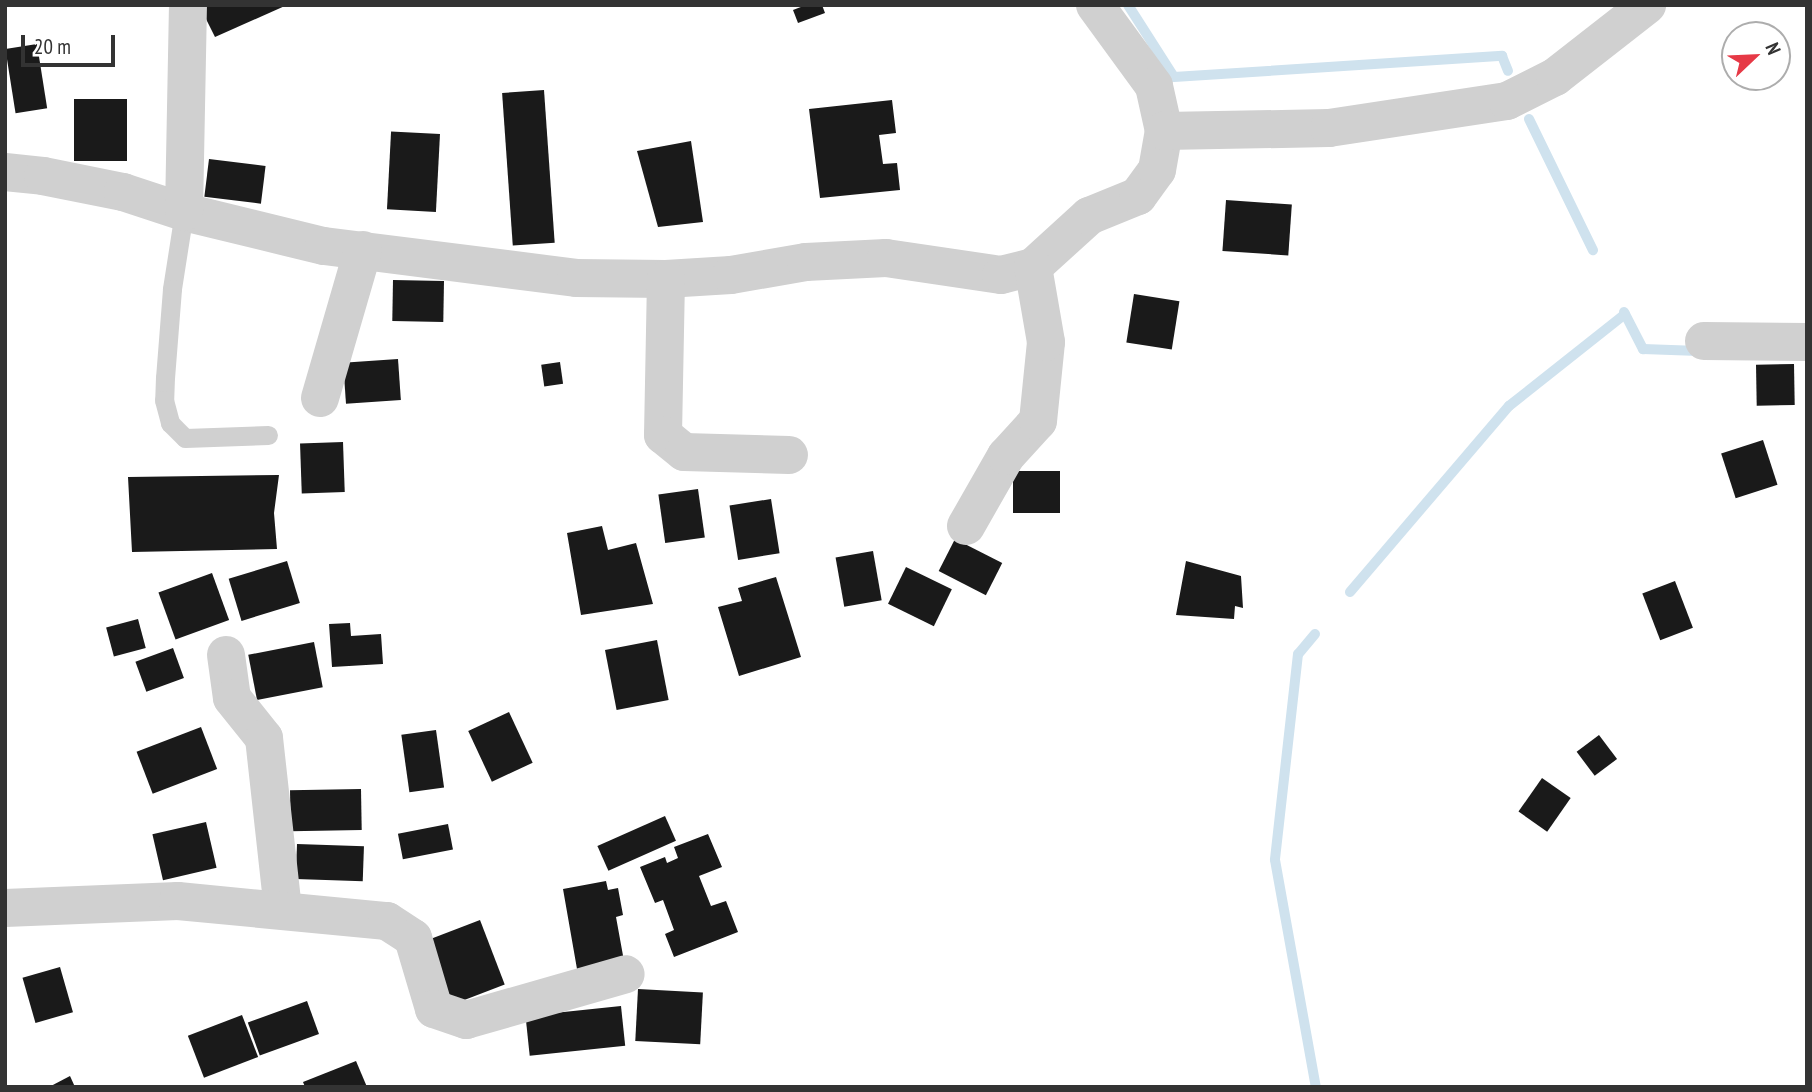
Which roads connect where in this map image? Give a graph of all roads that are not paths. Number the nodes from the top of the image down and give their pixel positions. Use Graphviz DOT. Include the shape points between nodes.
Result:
graph roads {
  1 [pos="188,5"];
  2 [pos="1095,5"];
  3 [pos="1647,5"];
  4 [pos="1164,131"];
  5 [pos="5,172"];
  6 [pos="184,212"];
  7 [pos="363,250"];
  8 [pos="1033,267"];
  9 [pos="666,279"];
  10 [pos="1704,341"];
  11 [pos="1807,342"];
  12 [pos="320,398"];
  13 [pos="268,435"];
  14 [pos="789,455"];
  15 [pos="966,526"];
  16 [pos="226,655"];
  17 [pos="5,908"];
  18 [pos="283,911"];
  19 [pos="626,974"];
  1 -- 6 [label="street"];
  2 -- 4 [label="street" via="1154,86"];
  3 -- 4 [label="street" via="1555,77 1507,101 1329,128"];
  4 -- 8 [label="street" via="1157,170 1138,197 1089,216"];
  5 -- 6 [label="street" via="123,192"];
  6 -- 7 [label="street" via="324,246"];
  6 -- 13 [label="lane" via="165,377 170,423 185,438"];
  7 -- 9 [label="street" via="576,278"];
  7 -- 12 [label="street"];
  8 -- 9 [label="street" via="1000,275 886,258 806,262 731,275"];
  8 -- 15 [label="street" via="1046,342 1038,421 1006,456"];
  9 -- 14 [label="street" via="663,435 684,452"];
  10 -- 11 [label="street"];
  16 -- 18 [label="street" via="232,698 264,738"];
  17 -- 18 [label="street" via="178,901"];
  18 -- 19 [label="street" via="387,921 413,938 434,1009 466,1020"];
}
